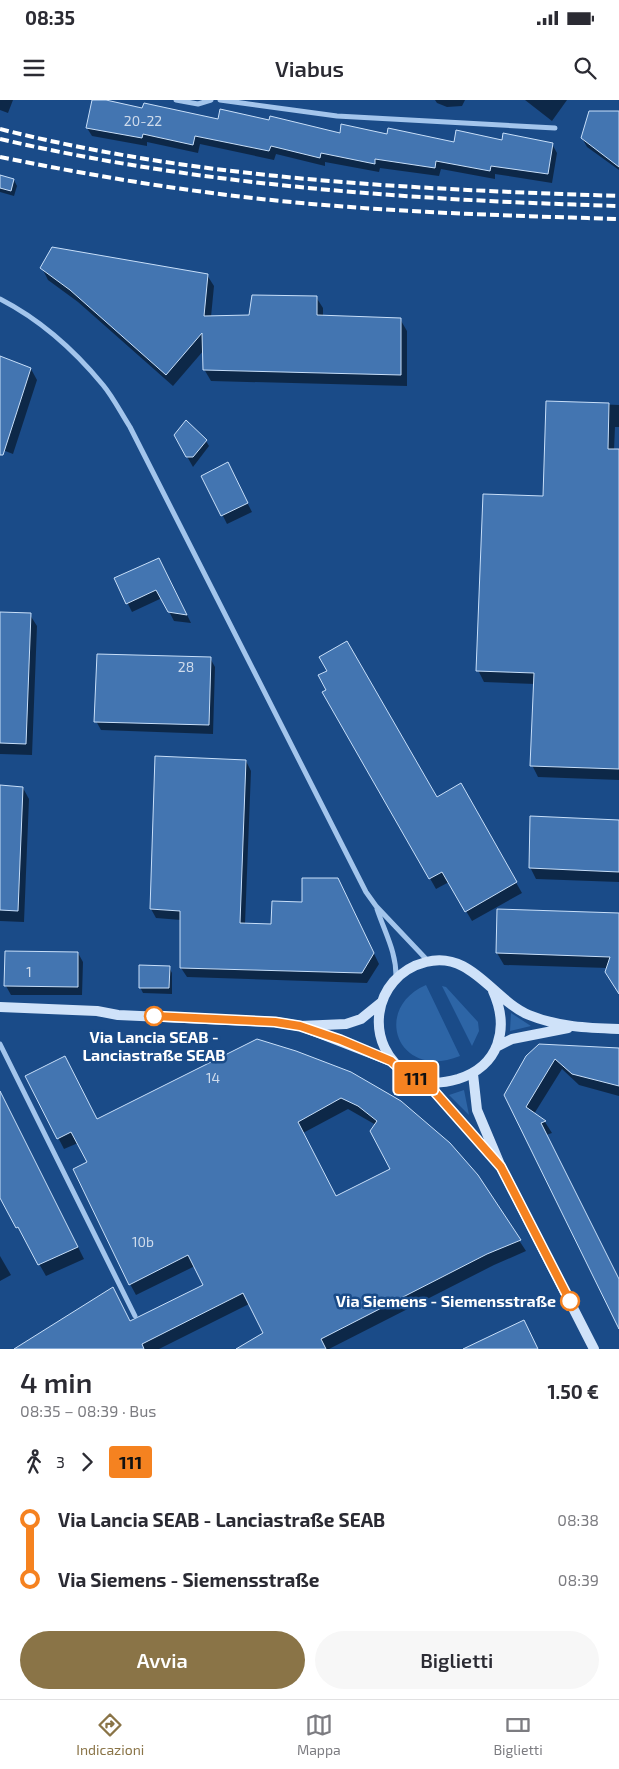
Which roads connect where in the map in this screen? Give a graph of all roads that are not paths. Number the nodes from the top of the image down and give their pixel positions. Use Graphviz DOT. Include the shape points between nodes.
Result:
graph roads {
  1 [pos="176,100"];
  2 [pos="211,100"];
  3 [pos="220,100"];
  4 [pos="555,128"];
  5 [pos="0,299"];
  6 [pos="376,906"];
  7 [pos="428,961"];
  8 [pos="396,978"];
  9 [pos="493,991"];
  10 [pos="382,1002"];
  11 [pos="0,1007"];
  12 [pos="300,1026"];
  13 [pos="574,1027"];
  14 [pos="619,1029"];
  15 [pos="0,1044"];
  16 [pos="496,1047"];
  17 [pos="391,1061"];
  18 [pos="473,1074"];
  19 [pos="426,1082"];
  20 [pos="501,1167"];
  21 [pos="135,1316"];
  22 [pos="594,1349"];
  1 -- 2 [label="street" via="198,104"];
  3 -- 4 [label="street" via="336,116"];
  5 -- 6 [label="street" via="20,309 63,343 103,385 130,427"];
  6 -- 7 [label="street"];
  6 -- 8 [label="street" via="394,951"];
  7 -- 8 [label="main road"];
  7 -- 9 [label="main road" via="454,962 472,970"];
  8 -- 10 [label="main road"];
  9 -- 13 [label="main road" via="530,1016"];
  9 -- 16 [label="main road" via="502,1021"];
  10 -- 12 [label="main road" via="354,1023"];
  10 -- 17 [label="main road" via="379,1029"];
  11 -- 12 [label="main road"];
  12 -- 17 [label="main road"];
  13 -- 14 [label="main road"];
  13 -- 16 [label="main road" via="512,1039"];
  15 -- 21 [label="street"];
  16 -- 18 [label="main road" via="491,1057"];
  17 -- 19 [label="main road" via="401,1070"];
  18 -- 19 [label="main road" via="442,1084"];
  18 -- 20 [label="main road" via="478,1110"];
  19 -- 20 [label="main road"];
  20 -- 22 [label="main road"];
}
